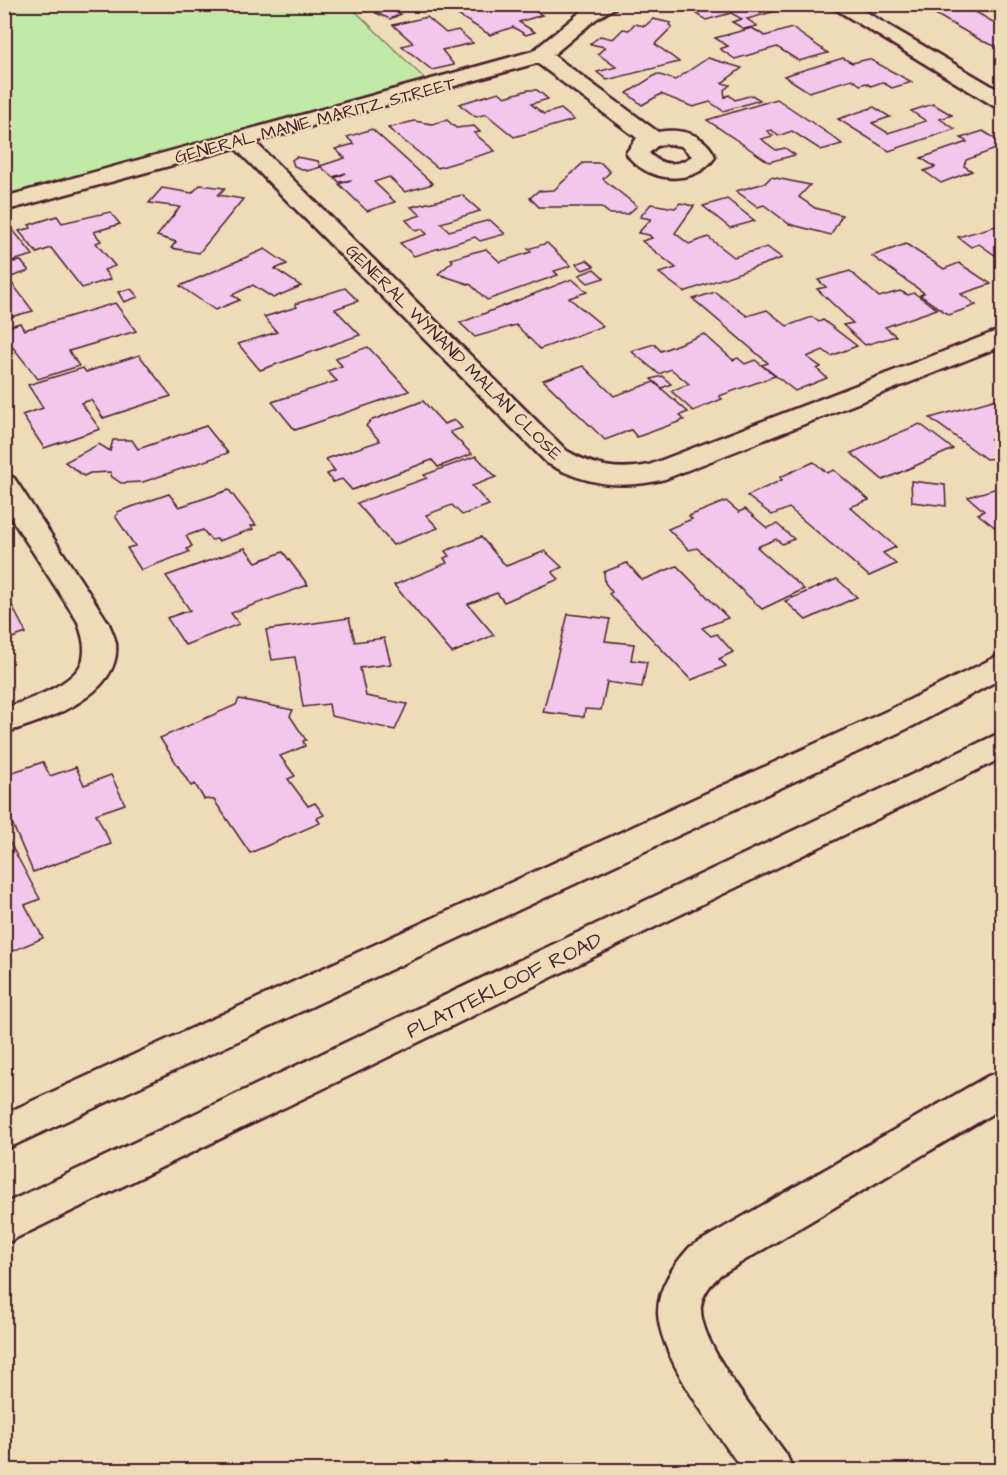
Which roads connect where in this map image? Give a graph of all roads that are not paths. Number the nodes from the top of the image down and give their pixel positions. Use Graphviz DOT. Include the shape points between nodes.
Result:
graph roads {
  1 [pos="611,4"];
  2 [pos="837,4"];
  3 [pos="540,55"];
  4 [pos="1002,79"];
  5 [pos="979,87"];
  6 [pos="1002,101"];
  7 [pos="653,139"];
  8 [pos="241,141"];
  9 [pos="4,204"];
  10 [pos="1002,337"];
  11 [pos="4,484"];
  12 [pos="1002,665"];
  13 [pos="4,721"];
  14 [pos="1002,744"];
  15 [pos="1002,1088"];
  16 [pos="4,1133"];
  17 [pos="4,1226"];
  18 [pos="770,1470"];
  1 -- 3 [label="street, GENERAL MANIE MARITZ STREET" via="589,15"];
  2 -- 5 [label="street"];
  3 -- 7 [label="street"];
  3 -- 8 [label="street, GENERAL MANIE MARITZ STREET"];
  4 -- 5 [label="street"];
  5 -- 6 [label="street"];
  8 -- 9 [label="street, GENERAL MANIE MARITZ STREET"];
  8 -- 10 [label="street, GENERAL WYNAND MALAN CLOSE" via="557,458 579,471 602,477 631,478 654,473"];
  11 -- 13 [label="street" via="93,622 102,651 89,679 70,693"];
  12 -- 16 [label="street" via="901,718"];
  14 -- 17 [label="street, PLATTEKLOOF ROAD"];
  15 -- 18 [label="street" via="705,1261 690,1275 681,1299 680,1321 690,1350"];
}
